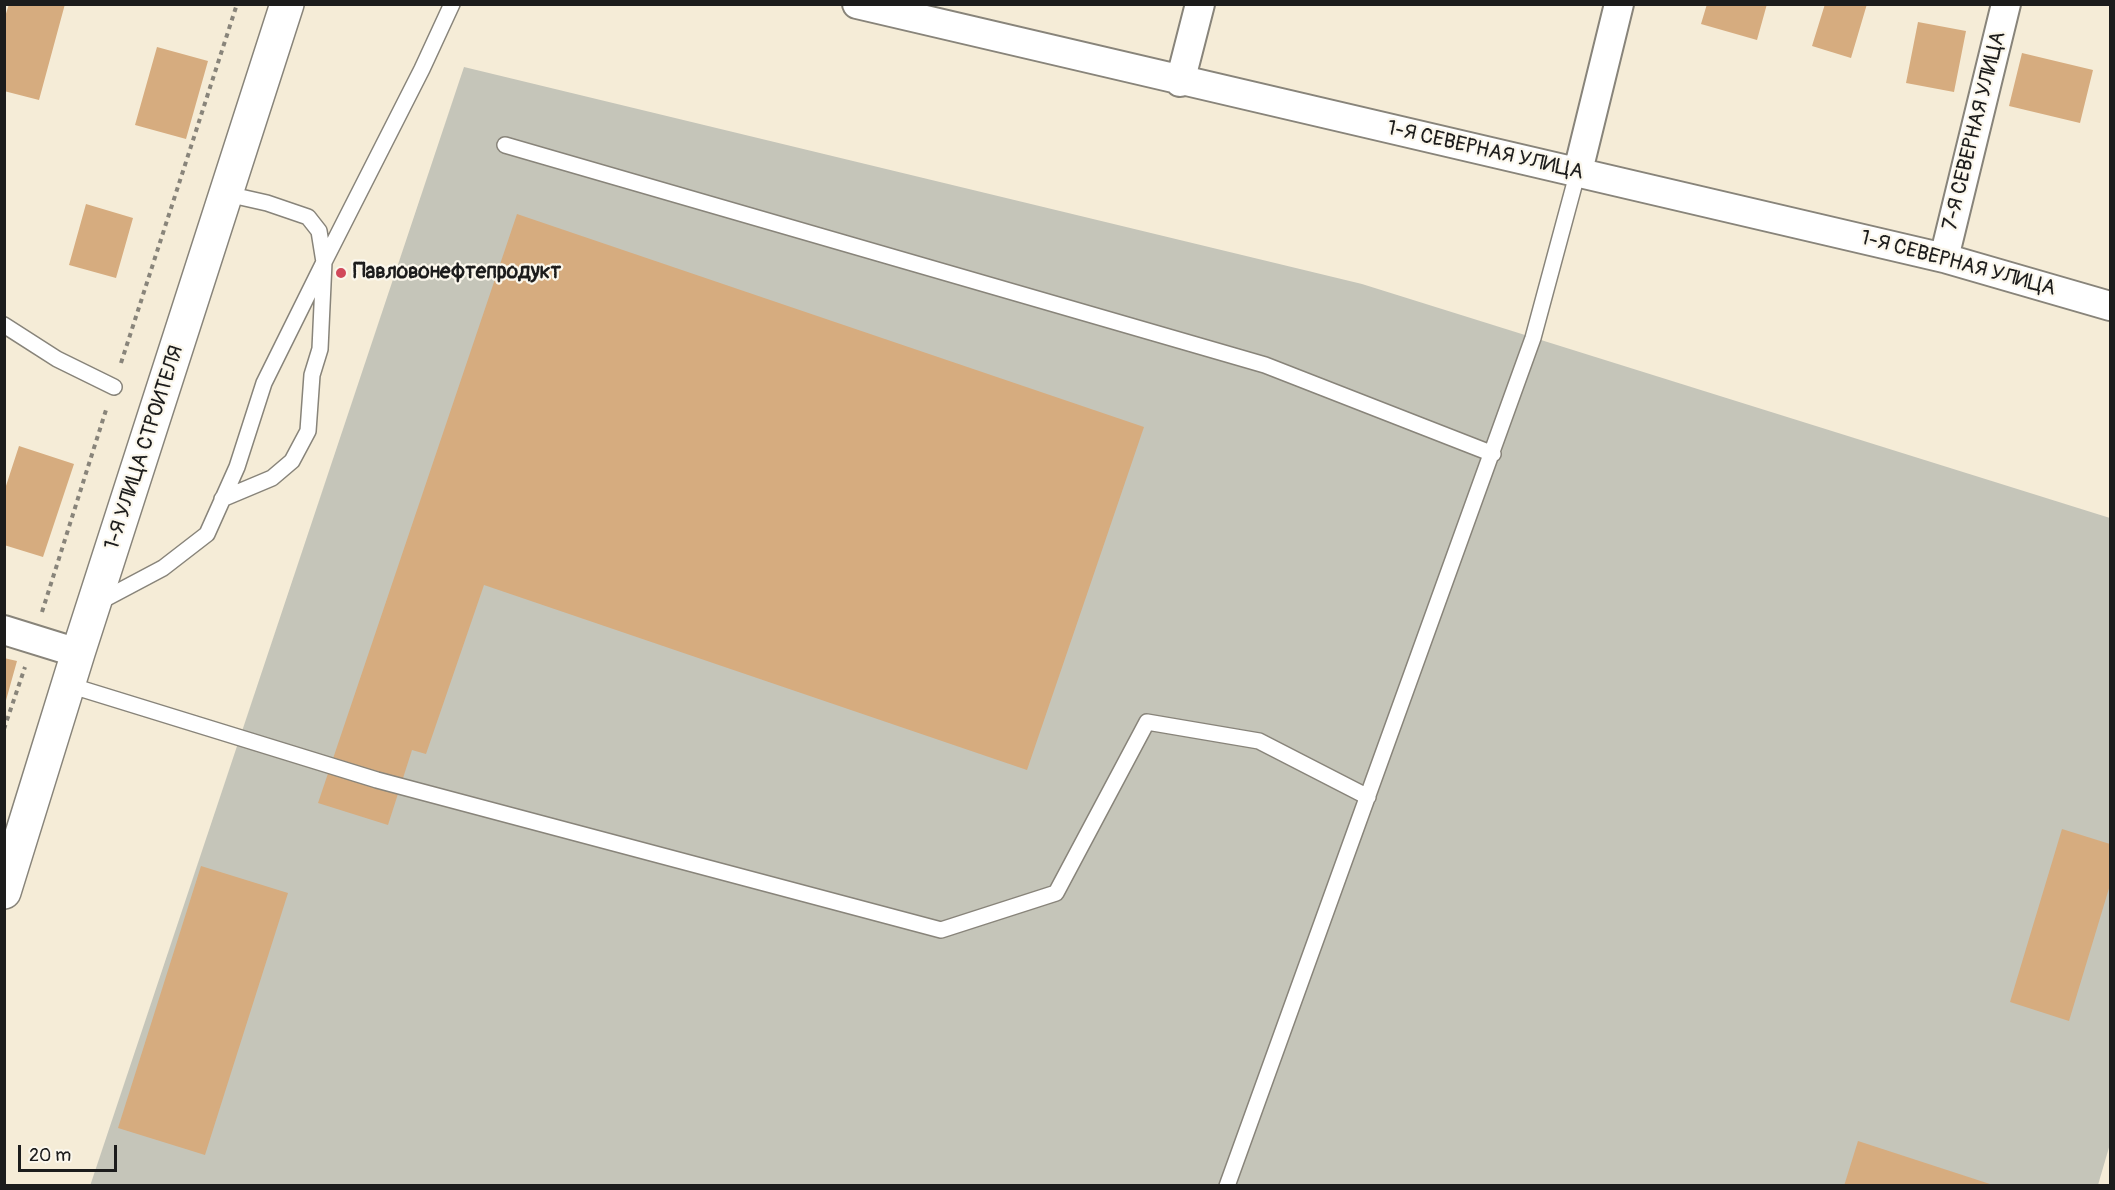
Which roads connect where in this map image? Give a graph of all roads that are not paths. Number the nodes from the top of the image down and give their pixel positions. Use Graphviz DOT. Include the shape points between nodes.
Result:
graph roads {
  1 [pos="287,4"];
  2 [pos="452,4"];
  3 [pos="857,4"];
  4 [pos="1200,4"];
  5 [pos="1619,4"];
  6 [pos="2006,4"];
  7 [pos="1180,82"];
  8 [pos="505,145"];
  9 [pos="1578,171"];
  10 [pos="227,194"];
  11 [pos="1944,258"];
  12 [pos="324,262"];
  13 [pos="2110,306"];
  14 [pos="4,325"];
  15 [pos="114,387"];
  16 [pos="1493,454"];
  17 [pos="222,499"];
  18 [pos="94,605"];
  19 [pos="4,630"];
  20 [pos="78,653"];
  21 [pos="69,685"];
  22 [pos="1368,797"];
  23 [pos="4,892"];
  24 [pos="1227,1185"];
  1 -- 10 [label="street, 1-Я УЛИЦА СТРОИТЕЛЯ"];
  2 -- 12 [label="lane"];
  3 -- 7 [label="street, 1-Я СЕВЕРНАЯ УЛИЦА"];
  4 -- 7 [label="street"];
  5 -- 9 [label="street"];
  6 -- 11 [label="street, 7-Я СЕВЕРНАЯ УЛИЦА"];
  7 -- 9 [label="street, 1-Я СЕВЕРНАЯ УЛИЦА"];
  8 -- 16 [label="lane" via="1265,365"];
  9 -- 11 [label="street, 1-Я СЕВЕРНАЯ УЛИЦА"];
  9 -- 16 [label="lane" via="1533,338"];
  10 -- 12 [label="lane" via="308,217 319,231"];
  10 -- 18 [label="street, 1-Я УЛИЦА СТРОИТЕЛЯ"];
  11 -- 13 [label="street, 1-Я СЕВЕРНАЯ УЛИЦА"];
  12 -- 17 [label="lane" via="264,383 237,467"];
  12 -- 17 [label="lane" via="320,349 312,375 308,431 292,461 279,472"];
  14 -- 15 [label="lane" via="57,359"];
  16 -- 22 [label="lane"];
  17 -- 18 [label="lane" via="207,534 163,568"];
  18 -- 20 [label="street, 1-Я УЛИЦА СТРОИТЕЛЯ"];
  19 -- 20 [label="street"];
  20 -- 21 [label="street, 1-Я УЛИЦА СТРОИТЕЛЯ"];
  21 -- 22 [label="lane" via="377,780 940,930 1056,893 1147,722 1258,741"];
  21 -- 23 [label="street, 1-Я УЛИЦА СТРОИТЕЛЯ"];
  22 -- 24 [label="lane"];
}
